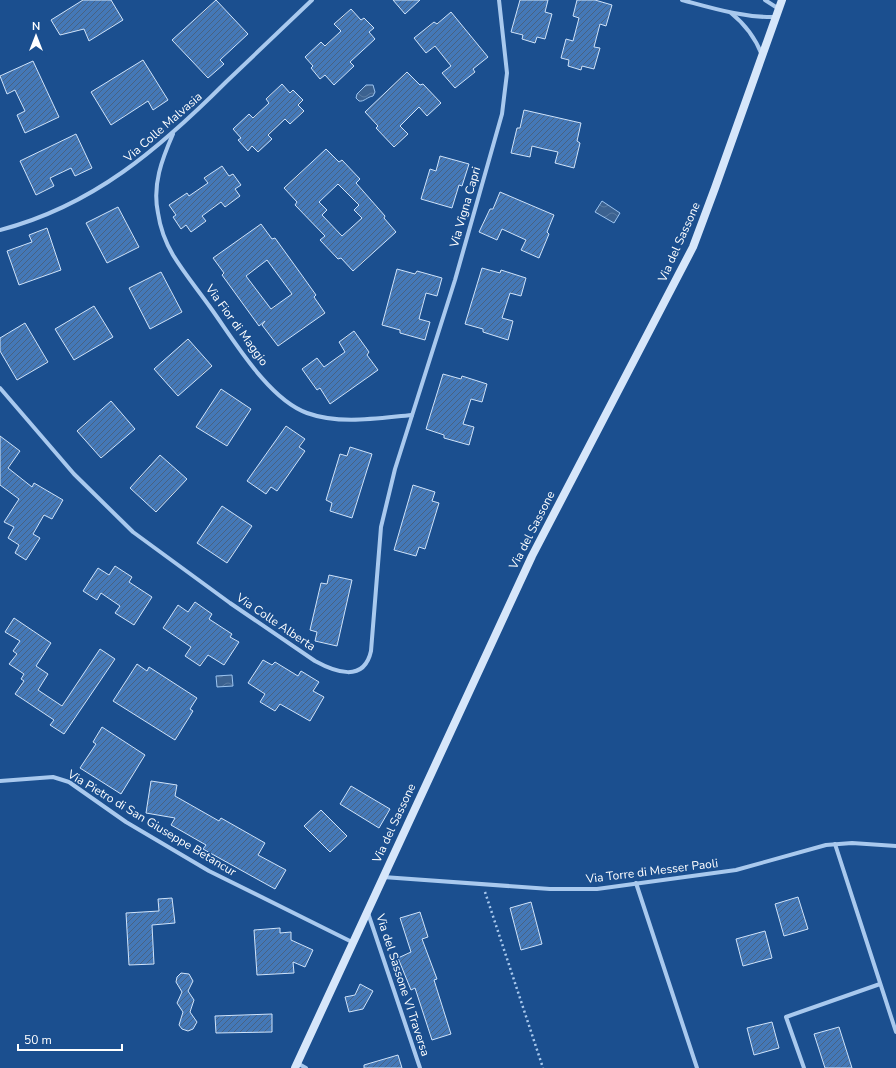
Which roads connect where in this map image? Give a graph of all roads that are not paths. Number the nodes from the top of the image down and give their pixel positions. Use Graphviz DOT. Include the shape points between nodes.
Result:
graph roads {
  1 [pos="312,0"];
  2 [pos="499,0"];
  3 [pos="682,0"];
  4 [pos="765,0"];
  5 [pos="782,0"];
  6 [pos="779,9"];
  7 [pos="729,12"];
  8 [pos="776,17"];
  9 [pos="762,55"];
  10 [pos="173,134"];
  11 [pos="0,230"];
  12 [pos="0,388"];
  13 [pos="412,415"];
  14 [pos="0,781"];
  15 [pos="835,844"];
  16 [pos="896,846"];
  17 [pos="382,877"];
  18 [pos="636,884"];
  19 [pos="367,909"];
  20 [pos="352,942"];
  21 [pos="880,984"];
  22 [pos="896,1032"];
  23 [pos="296,1065"];
  24 [pos="306,1068"];
  25 [pos="420,1068"];
  26 [pos="697,1068"];
  27 [pos="804,1068"];
  1 -- 10 [label="street, Via Colle Malvasia"];
  2 -- 13 [label="street, Via Vigna Capri" via="507,73 502,114 455,280"];
  3 -- 7 [label="street"];
  4 -- 6 [label="street"];
  5 -- 6 [label="main road, Via del Sassone"];
  6 -- 8 [label="main road, Via del Sassone"];
  7 -- 8 [label="street" via="763,18"];
  7 -- 9 [label="street" via="749,29"];
  8 -- 9 [label="main road, Via del Sassone"];
  9 -- 17 [label="main road, Via del Sassone" via="693,247 532,556"];
  10 -- 11 [label="street, Via Colle Malvasia" via="131,168 96,190 36,218"];
  10 -- 13 [label="street, Via Fior di Maggio" via="157,179 156,196 163,233 173,255 246,358 276,393 295,408 320,417 359,419"];
  12 -- 13 [label="street, Via Colle Alberta" via="74,474 143,540 305,655 330,669 347,672 355,672 364,667 370,655 381,527"];
  14 -- 20 [label="street, Via Pietro di San Giuseppe Betancur" via="53,778 69,782 126,822 209,870"];
  15 -- 16 [label="street, Via Torre di Messer Paoli"];
  15 -- 18 [label="street, Via Torre di Messer Paoli" via="811,848 736,870"];
  15 -- 21 [label="street"];
  17 -- 18 [label="street, Via Torre di Messer Paoli" via="550,889 585,889"];
  17 -- 19 [label="main road, Via del Sassone"];
  18 -- 26 [label="street"];
  19 -- 20 [label="main road, Via del Sassone"];
  19 -- 25 [label="street, Via del Sassone VI Traversa"];
  20 -- 23 [label="main road, Via del Sassone"];
  21 -- 22 [label="street"];
  21 -- 27 [label="street" via="786,1017"];
  23 -- 24 [label="street"];
}
